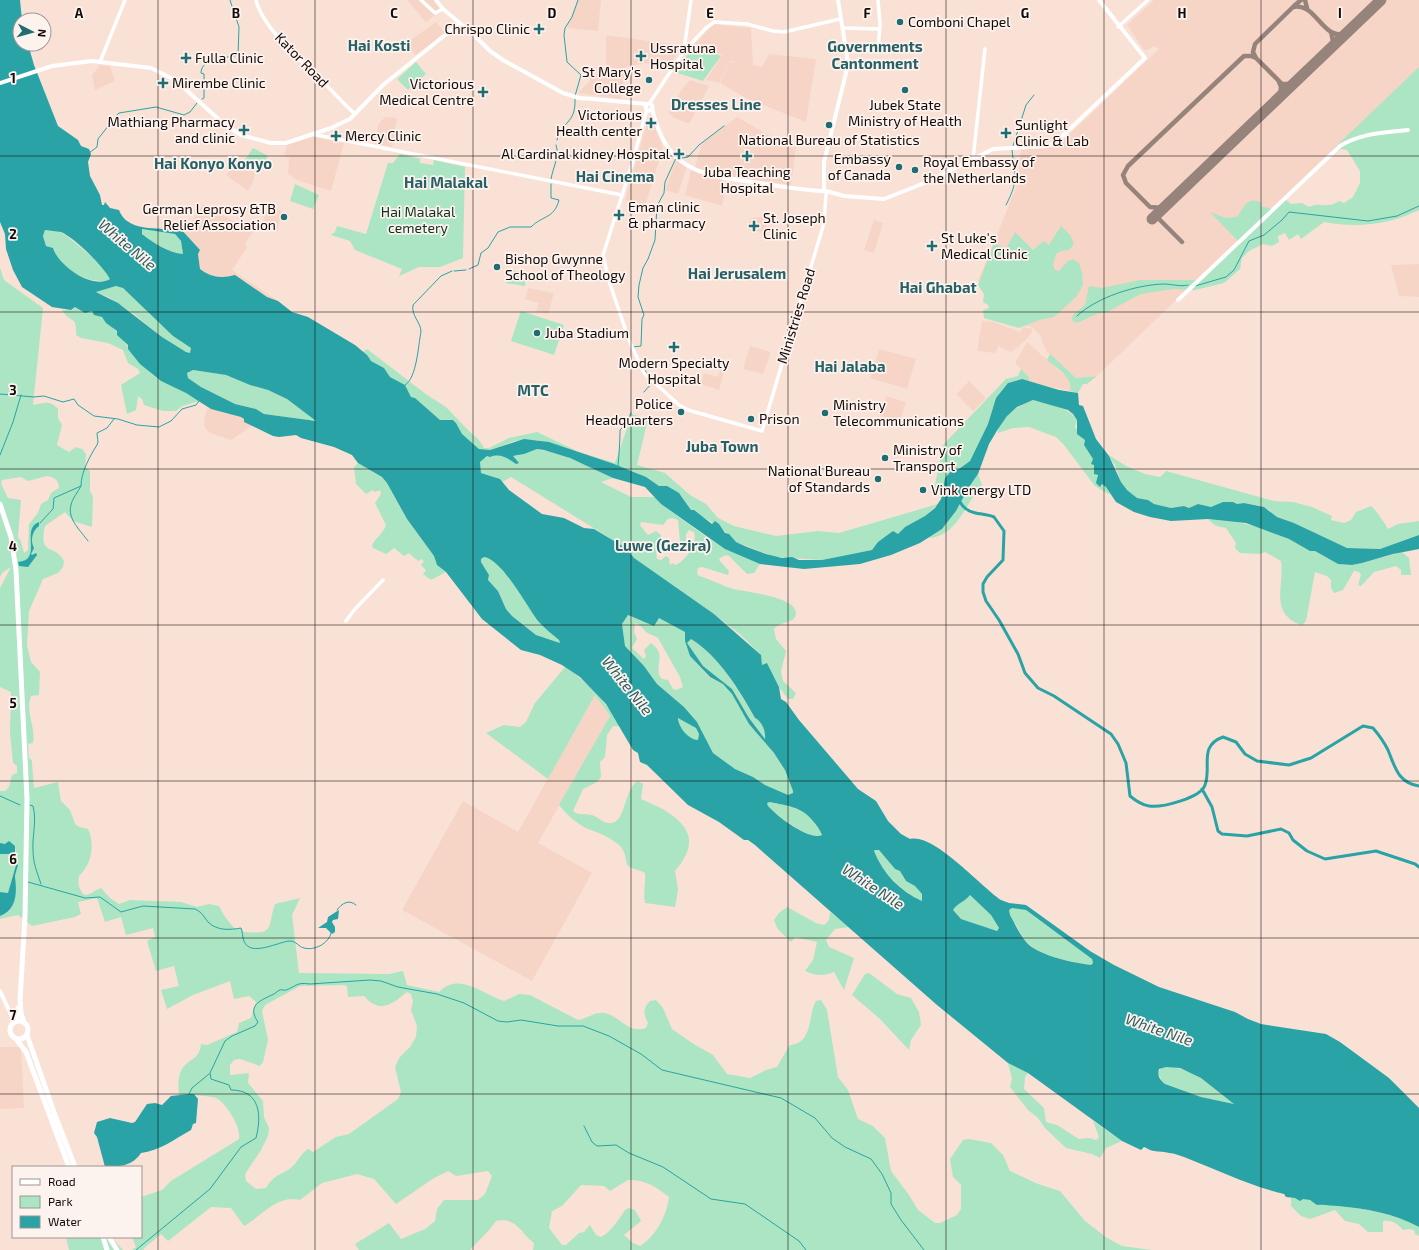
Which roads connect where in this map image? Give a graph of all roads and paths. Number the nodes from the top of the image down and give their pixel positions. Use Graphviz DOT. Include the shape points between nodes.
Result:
graph roads {
  1 [pos="125,0"];
  2 [pos="256,0"];
  3 [pos="421,0"];
  4 [pos="436,0"];
  5 [pos="691,0"];
  6 [pos="838,0"];
  7 [pos="878,0"];
  8 [pos="1098,0"];
  9 [pos="1148,0"];
  10 [pos="443,9"];
  11 [pos="840,19"];
  12 [pos="460,24"];
  13 [pos="1119,26"];
  14 [pos="842,28"];
  15 [pos="880,29"];
  16 [pos="686,41"];
  17 [pos="690,44"];
  18 [pos="985,49"];
  19 [pos="684,51"];
  20 [pos="846,51"];
  21 [pos="1140,53"];
  22 [pos="1149,54"];
  23 [pos="100,62"];
  24 [pos="1139,64"];
  25 [pos="0,84"];
  26 [pos="649,108"];
  27 [pos="355,114"];
  28 [pos="1408,130"];
  29 [pos="312,134"];
  30 [pos="973,159"];
  31 [pos="825,192"];
  32 [pos="622,195"];
  33 [pos="1178,300"];
  34 [pos="0,504"];
  35 [pos="0,511"];
  36 [pos="383,580"];
  37 [pos="346,621"];
  38 [pos="0,991"];
  39 [pos="15,1021"];
  40 [pos="24,1022"];
  41 [pos="27,1035"];
  42 [pos="16,1039"];
  43 [pos="69,1166"];
  44 [pos="76,1166"];
  45 [pos="103,1238"];
  46 [pos="110,1238"];
  47 [pos="107,1250"];
  48 [pos="116,1250"];
  1 -- 23 [label="street"];
  2 -- 27 [label="street, Kator Road" via="260,12 274,31 315,76"];
  3 -- 10 [label="street" via="435,13"];
  4 -- 10 [label="main road"];
  5 -- 16 [label="street"];
  6 -- 11 [label="main road, Ministries Road"];
  7 -- 15 [label="street"];
  8 -- 13 [label="main road"];
  9 -- 13 [label="street"];
  10 -- 12 [label="main road"];
  11 -- 14 [label="main road, Ministries Road"];
  11 -- 17 [label="street" via="784,32 717,21"];
  12 -- 26 [label="main road" via="495,55 558,90 578,96"];
  12 -- 27 [label="main road" via="383,85"];
  13 -- 21 [label="main road"];
  14 -- 15 [label="street"];
  14 -- 20 [label="main road, Ministries Road"];
  15 -- 20 [label="street" via="878,50"];
  16 -- 17 [label="street"];
  16 -- 19 [label="street"];
  17 -- 19 [label="street"];
  18 -- 30 [label="street"];
  19 -- 26 [label="street"];
  20 -- 31 [label="main road, Ministries Road" via="847,69 826,157"];
  21 -- 22 [label="main road"];
  21 -- 24 [label="main road"];
  21 -- 24 [label="main road" via="1144,59"];
  23 -- 25 [label="main road" via="52,66"];
  23 -- 29 [label="main road" via="151,68 177,81 231,129 252,139 281,144"];
  24 -- 30 [label="main road" via="1054,143 1048,146 993,149"];
  26 -- 31 [label="main road" via="667,147 680,160 700,173 718,178"];
  26 -- 32 [label="street"];
  27 -- 29 [label="main road" via="337,126"];
  28 -- 33 [label="main road" via="1364,135 1340,146"];
  29 -- 32 [label="street"];
  30 -- 31 [label="main road" via="887,198 871,199"];
  31 -- 32 [label="street, Ministries Road" via="824,224 762,430 688,410 644,373 624,336 603,255"];
  34 -- 40 [label="highway" via="15,554 20,648 27,825 20,1000"];
  35 -- 39 [label="highway" via="14,570 24,799 19,987"];
  36 -- 37 [label="street"];
  38 -- 39 [label="main road"];
  39 -- 40 [label="highway"];
  39 -- 42 [label="highway" via="9,1030"];
  40 -- 41 [label="highway" via="28,1028"];
  41 -- 42 [label="highway" via="22,1039"];
  41 -- 44 [label="highway"];
  42 -- 43 [label="highway" via="26,1052"];
  45 -- 47 [label="highway"];
  46 -- 48 [label="highway"];
}
